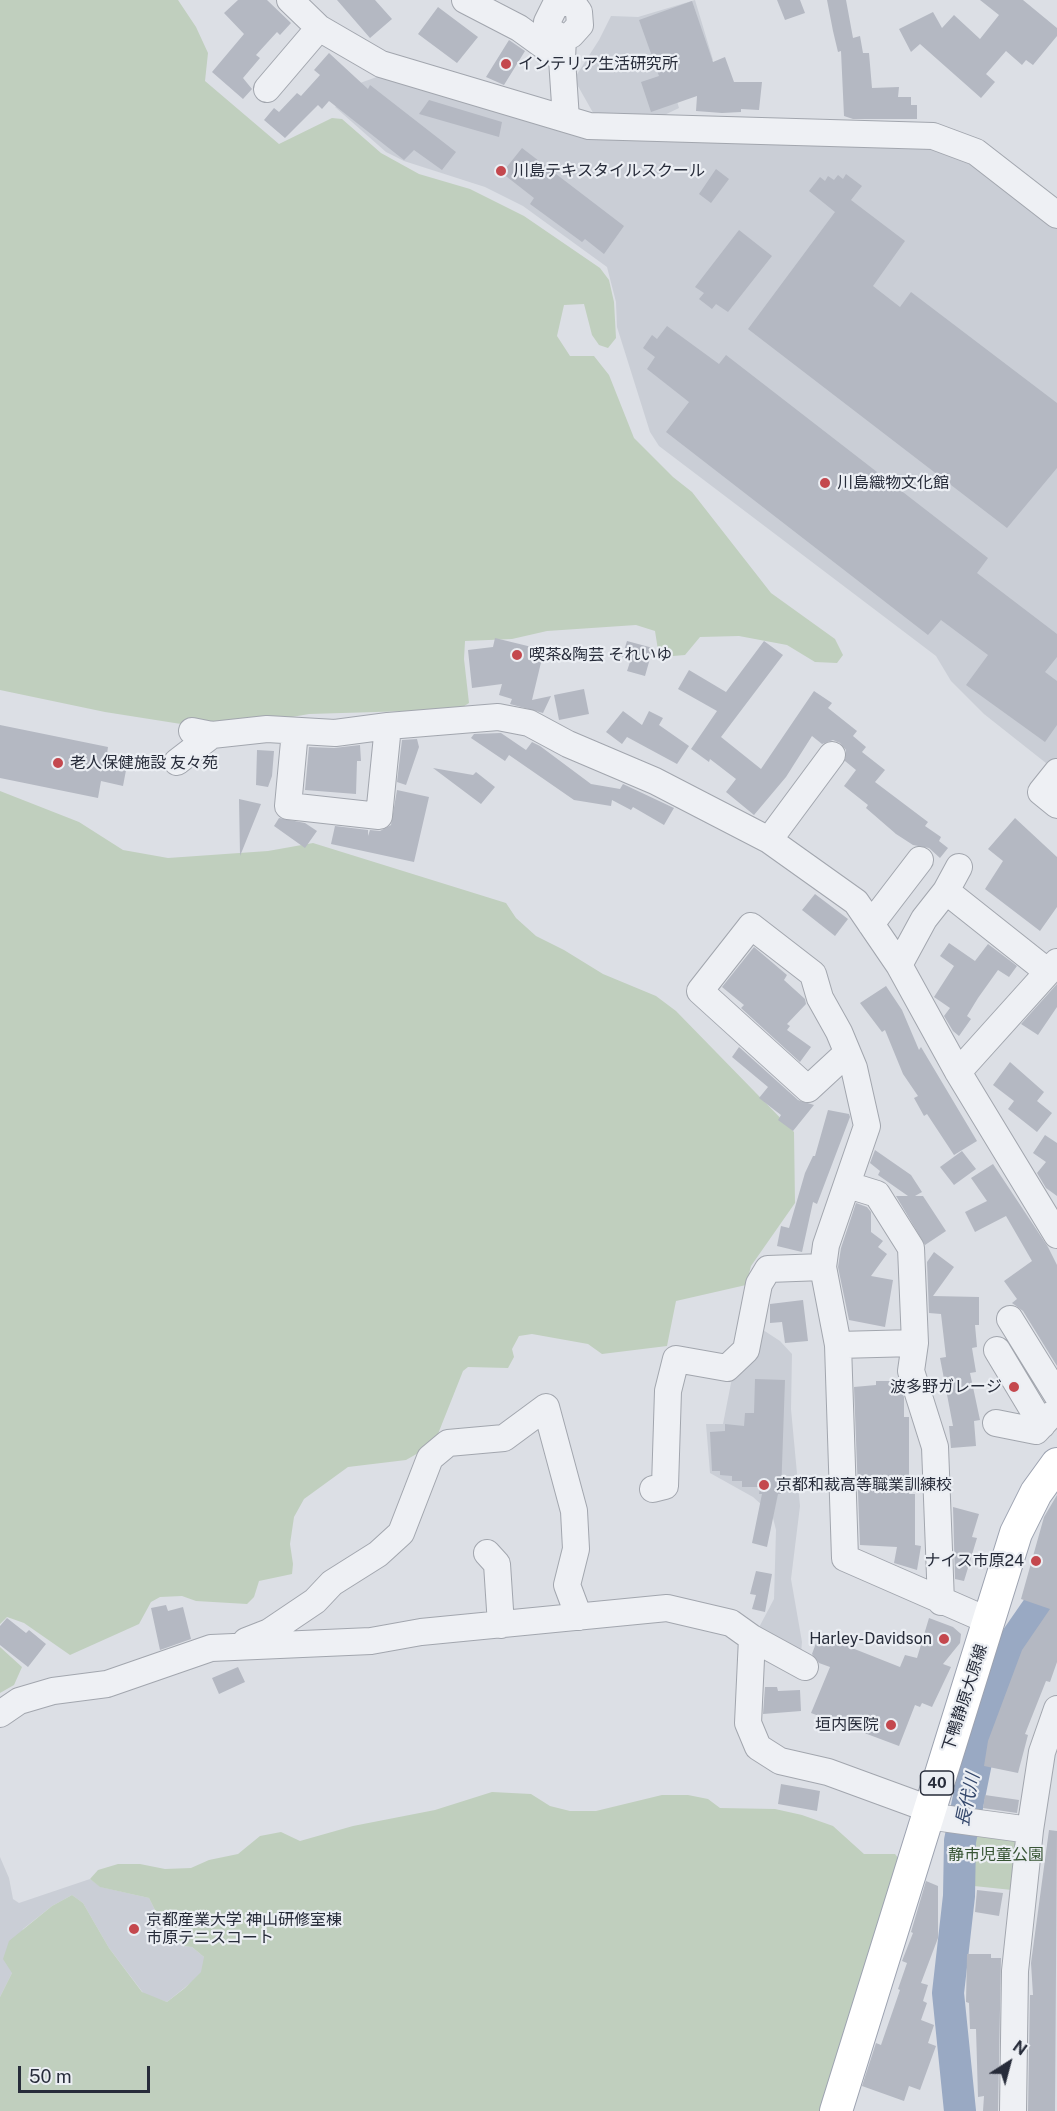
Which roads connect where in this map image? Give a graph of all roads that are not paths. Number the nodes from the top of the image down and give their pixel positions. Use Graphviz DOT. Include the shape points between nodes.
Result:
graph roads {
  1 [pos="290,0"];
  2 [pos="465,0"];
  3 [pos="318,28"];
  4 [pos="267,89"];
  5 [pos="566,119"];
  6 [pos="1057,215"];
  7 [pos="388,726"];
  8 [pos="295,731"];
  9 [pos="832,755"];
  10 [pos="177,762"];
  11 [pos="1057,772"];
  12 [pos="1057,805"];
  13 [pos="769,840"];
  14 [pos="920,860"];
  15 [pos="959,867"];
  16 [pos="946,891"];
  17 [pos="871,924"];
  18 [pos="899,965"];
  19 [pos="1053,967"];
  20 [pos="847,1053"];
  21 [pos="958,1072"];
  22 [pos="848,1185"];
  23 [pos="1057,1235"];
  24 [pos="823,1267"];
  25 [pos="1010,1319"];
  26 [pos="915,1343"];
  27 [pos="838,1345"];
  28 [pos="996,1350"];
  29 [pos="1057,1395"];
  30 [pos="1049,1417"];
  31 [pos="996,1423"];
  32 [pos="1057,1464"];
  33 [pos="653,1490"];
  34 [pos="488,1552"];
  35 [pos="941,1602"];
  36 [pos="579,1617"];
  37 [pos="990,1621"];
  38 [pos="501,1625"];
  39 [pos="752,1638"];
  40 [pos="229,1647"];
  41 [pos="805,1667"];
  42 [pos="1057,1709"];
  43 [pos="0,1714"];
  44 [pos="934,1814"];
  45 [pos="1030,1830"];
  46 [pos="836,2111"];
  47 [pos="1014,2111"];
  1 -- 3 [label="street"];
  2 -- 5 [label="street" via="563,49"];
  3 -- 4 [label="street"];
  3 -- 5 [label="street" via="381,64"];
  5 -- 6 [label="street" via="589,126 933,136 976,152"];
  7 -- 8 [label="street" via="335,733"];
  7 -- 8 [label="street" via="379,816 288,806"];
  7 -- 13 [label="street" via="498,717 529,723 655,781"];
  8 -- 10 [label="street" via="202,733"];
  9 -- 13 [label="street"];
  11 -- 12 [label="street" via="1041,792"];
  13 -- 17 [label="street" via="856,902"];
  14 -- 17 [label="street"];
  15 -- 16 [label="street"];
  16 -- 18 [label="street" via="924,919"];
  16 -- 19 [label="street"];
  17 -- 18 [label="street"];
  18 -- 21 [label="street"];
  19 -- 21 [label="street"];
  20 -- 20 [label="street" via="820,998 813,974 751,926 700,991 808,1089"];
  20 -- 22 [label="street" via="867,1126"];
  21 -- 23 [label="street"];
  22 -- 24 [label="street" via="826,1245"];
  22 -- 26 [label="street" via="877,1194 911,1248"];
  24 -- 27 [label="street"];
  24 -- 33 [label="street" via="768,1269 759,1284 746,1350 726,1368 676,1359 668,1391 665,1486"];
  25 -- 29 [label="street"];
  26 -- 27 [label="street"];
  26 -- 35 [label="street" via="911,1371 935,1447"];
  27 -- 35 [label="street" via="845,1558"];
  28 -- 30 [label="street" via="1006,1383"];
  30 -- 31 [label="street" via="1036,1431"];
  32 -- 37 [label="main road, 下鴨静原大原線 / 40" via="1036,1493 1016,1533"];
  34 -- 38 [label="street" via="497,1564"];
  35 -- 37 [label="street"];
  36 -- 38 [label="street"];
  36 -- 39 [label="street" via="667,1608 731,1623"];
  36 -- 40 [label="street" via="567,1585 576,1549 574,1511 546,1407 504,1438 448,1443 430,1458 401,1533 278,1626"];
  37 -- 44 [label="main road, 下鴨静原大原線 / 40"];
  38 -- 40 [label="street" via="371,1641"];
  39 -- 41 [label="street"];
  39 -- 44 [label="street" via="748,1723 758,1747 780,1761 828,1772"];
  40 -- 43 [label="street" via="211,1648 107,1684 53,1691 20,1701"];
  42 -- 45 [label="street" via="1042,1752"];
  44 -- 45 [label="street"];
  44 -- 46 [label="main road, 下鴨静原大原線 / 40"];
  45 -- 47 [label="street" via="1015,1971"];
}
